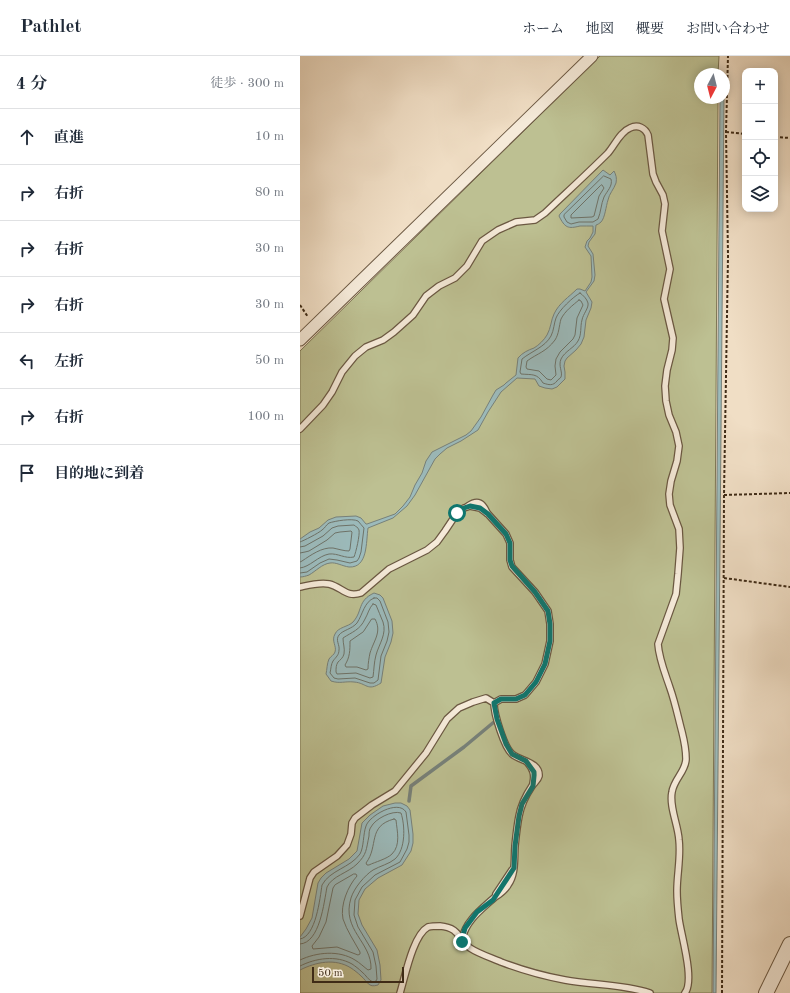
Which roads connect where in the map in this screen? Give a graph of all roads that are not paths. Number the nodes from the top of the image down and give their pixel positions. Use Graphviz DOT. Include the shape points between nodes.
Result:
graph roads {
  1 [pos="592,56"];
  2 [pos="300,340"];
  3 [pos="300,429"];
  4 [pos="300,587"];
  5 [pos="486,698"];
  6 [pos="501,699"];
  7 [pos="494,703"];
  8 [pos="300,916"];
  9 [pos="465,928"];
  10 [pos="453,929"];
  11 [pos="462,939"];
  12 [pos="790,944"];
  13 [pos="400,993"];
  14 [pos="650,993"];
  15 [pos="685,993"];
  16 [pos="766,993"];
  1 -- 2 [label="street"];
  3 -- 15 [label="lane" via="323,405 342,372 355,356 394,332 413,315 426,296 455,278 467,266 482,241 516,222 535,220 609,151 624,132 636,126 646,130 652,174 665,204 662,231 670,269 664,299 673,338 665,386 669,415 680,446 669,494 670,505 679,529 676,594 658,644 661,663 675,702 686,759 685,767 672,792 680,854 677,892 679,918 688,969"];
  4 -- 6 [label="lane" via="320,583 330,584 349,594 361,593 389,569 427,550 437,542 457,513 470,506 480,508 506,534 510,543 512,566 548,611 550,624 550,641 545,664 536,682 525,695 516,699"];
  5 -- 6 [label="lane"];
  5 -- 7 [label="lane"];
  5 -- 8 [label="lane" via="459,708 447,719 426,753 395,791 355,818 347,845 338,856 314,872 310,878"];
  6 -- 7 [label="lane"];
  7 -- 9 [label="lane" via="497,719 512,754 534,765 539,775 522,804 513,874 508,885 477,912"];
  9 -- 10 [label="lane"];
  9 -- 11 [label="lane"];
  10 -- 11 [label="lane"];
  10 -- 13 [label="lane" via="439,926 423,931 412,951"];
  11 -- 14 [label="lane" via="462,942 471,949 534,973"];
  12 -- 16 [label="street"];
}
